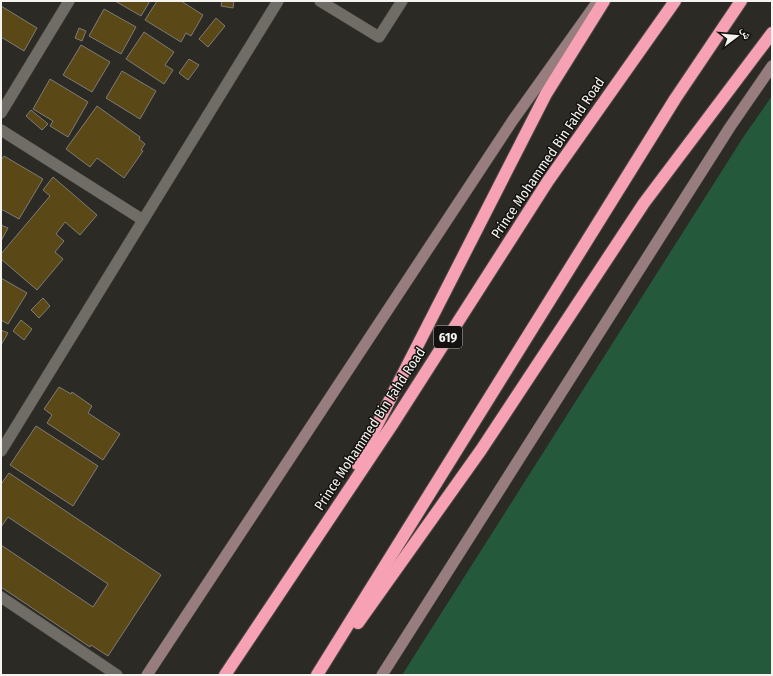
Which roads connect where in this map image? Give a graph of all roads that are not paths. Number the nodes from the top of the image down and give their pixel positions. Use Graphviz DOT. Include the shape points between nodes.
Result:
graph roads {
  1 [pos="69,1"];
  2 [pos="278,1"];
  3 [pos="320,1"];
  4 [pos="402,1"];
  5 [pos="598,1"];
  6 [pos="604,1"];
  7 [pos="675,1"];
  8 [pos="741,1"];
  9 [pos="772,33"];
  10 [pos="772,66"];
  11 [pos="1,113"];
  12 [pos="1,130"];
  13 [pos="143,220"];
  14 [pos="1,451"];
  15 [pos="332,514"];
  16 [pos="1,597"];
  17 [pos="117,675"];
  18 [pos="148,675"];
  19 [pos="225,675"];
  20 [pos="317,675"];
  21 [pos="321,675"];
  22 [pos="382,675"];
  1 -- 11 [label="street"];
  2 -- 13 [label="street"];
  3 -- 4 [label="street" via="379,37"];
  5 -- 18 [label="main road" via="513,120"];
  6 -- 15 [label="highway" via="546,94"];
  7 -- 15 [label="highway, Prince Mohammed Bin Fahd Road / 619" via="548,181"];
  8 -- 20 [label="highway" via="675,100"];
  9 -- 21 [label="highway" via="644,203 481,450"];
  10 -- 22 [label="main road" via="726,134"];
  12 -- 13 [label="street"];
  13 -- 14 [label="street"];
  15 -- 19 [label="highway, Prince Mohammed Bin Fahd Road / 619"];
  16 -- 17 [label="street"];
}
